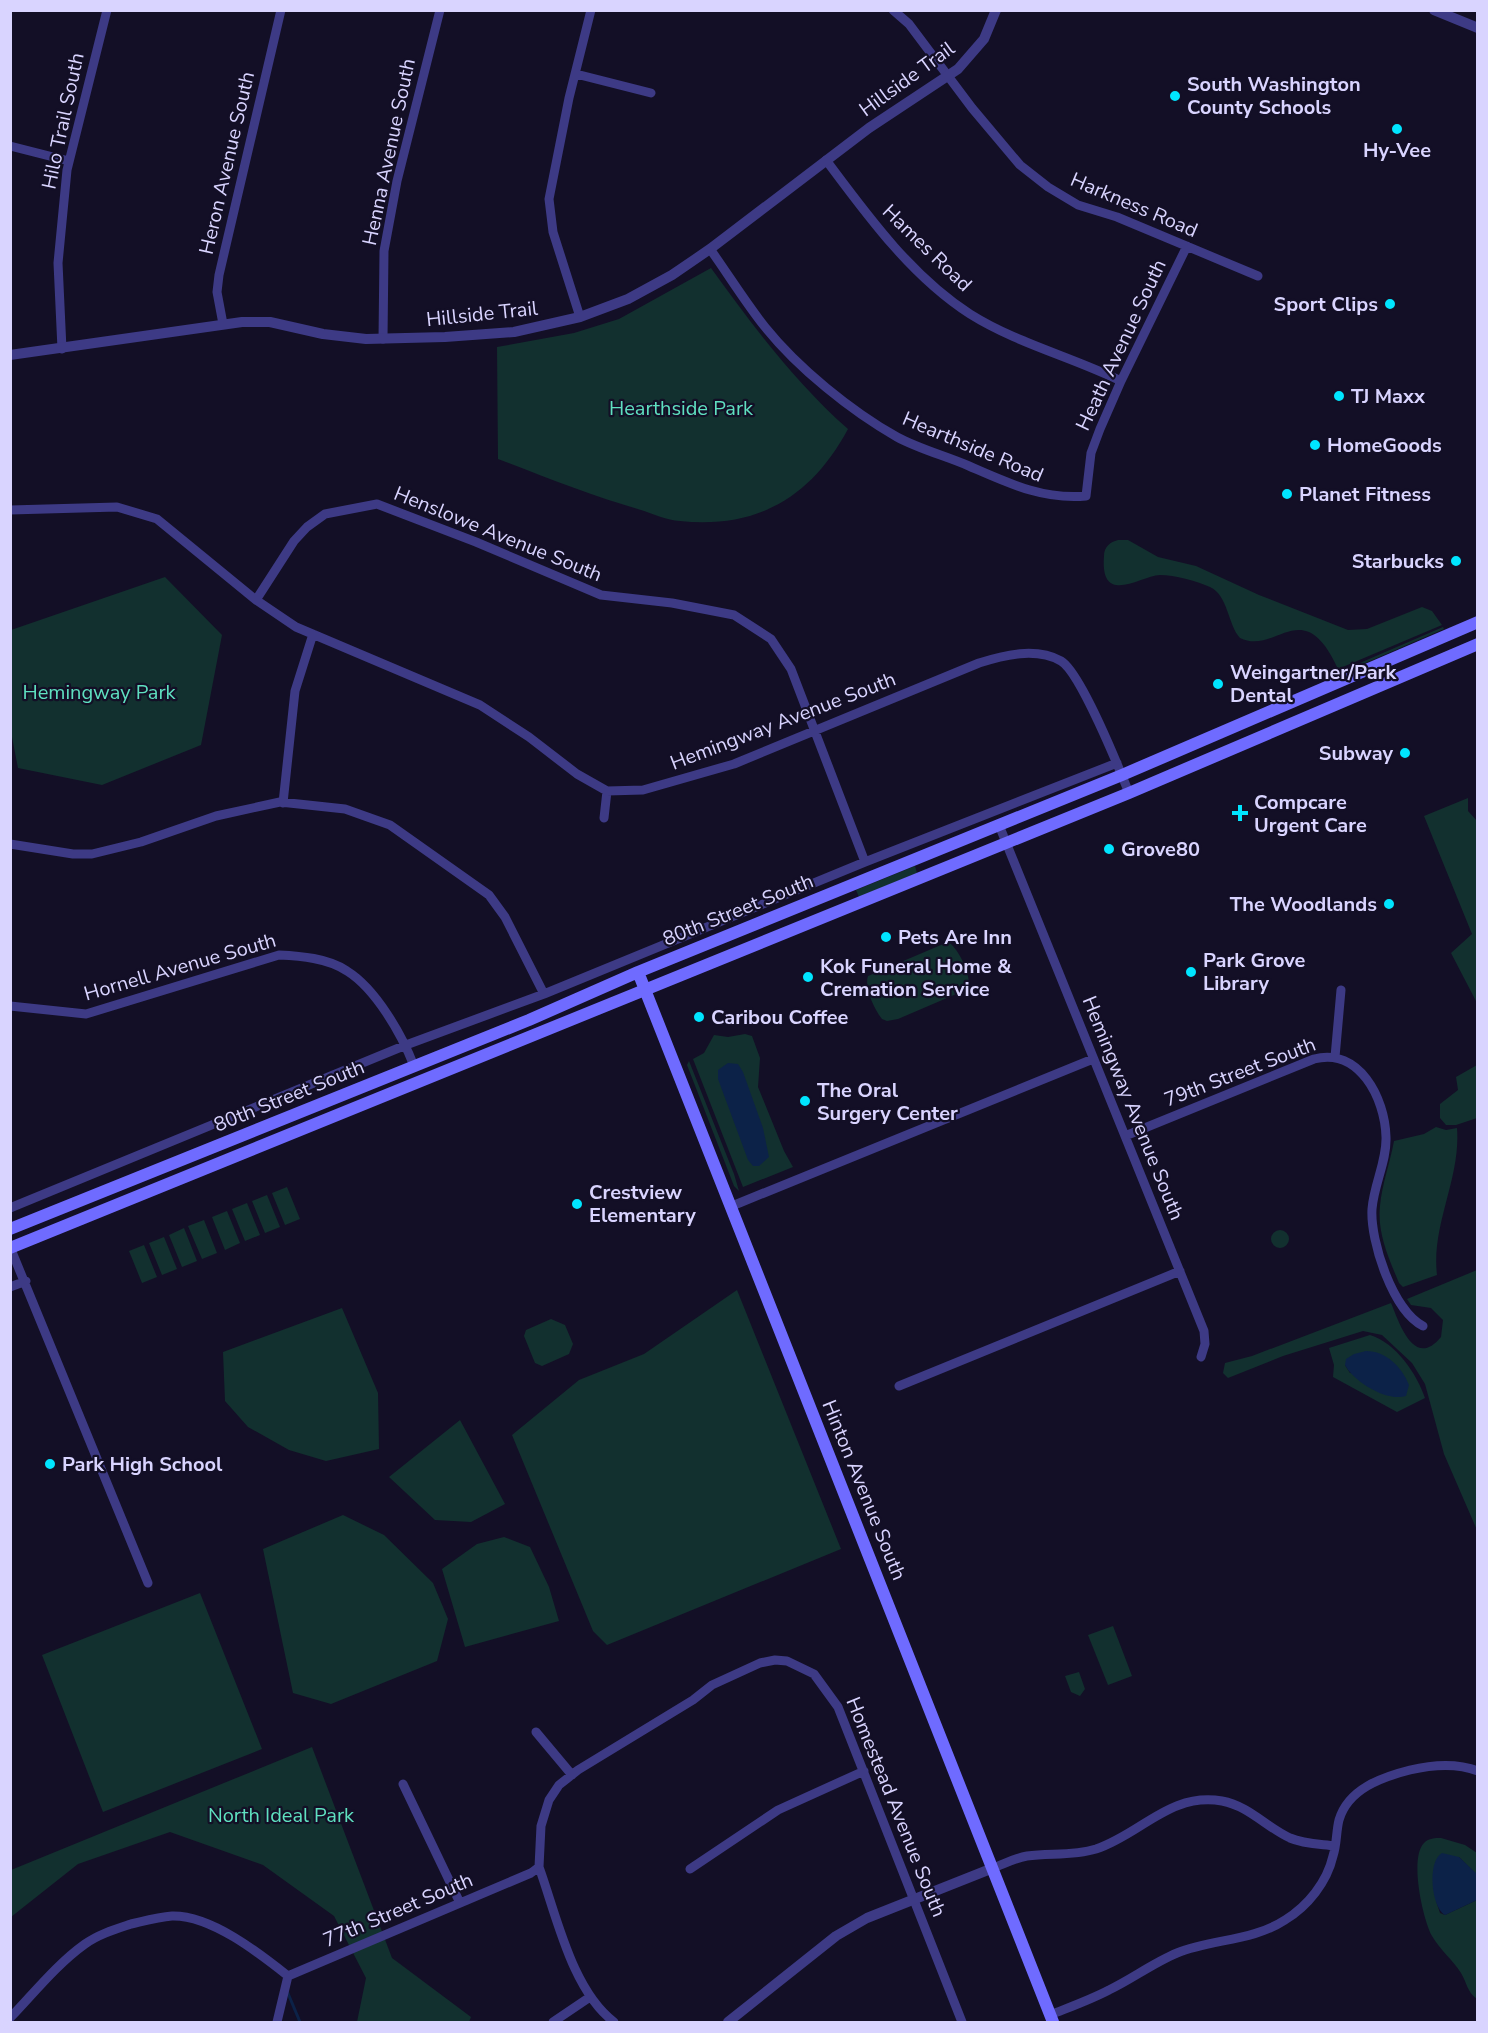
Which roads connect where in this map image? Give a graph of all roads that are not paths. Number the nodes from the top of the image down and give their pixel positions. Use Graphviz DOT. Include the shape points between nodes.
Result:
graph roads {
  1 [pos="107,10"];
  2 [pos="281,10"];
  3 [pos="440,10"];
  4 [pos="591,10"];
  5 [pos="893,10"];
  6 [pos="996,10"];
  7 [pos="1434,10"];
  8 [pos="1478,28"];
  9 [pos="576,74"];
  10 [pos="948,75"];
  11 [pos="651,93"];
  12 [pos="10,146"];
  13 [pos="826,160"];
  14 [pos="69,161"];
  15 [pos="1187,246"];
  16 [pos="710,249"];
  17 [pos="1258,276"];
  18 [pos="579,317"];
  19 [pos="223,324"];
  20 [pos="383,339"];
  21 [pos="62,349"];
  22 [pos="10,355"];
  23 [pos="1121,381"];
  24 [pos="1086,496"];
  25 [pos="10,510"];
  26 [pos="256,600"];
  27 [pos="1478,622"];
  28 [pos="313,634"];
  29 [pos="1478,644"];
  30 [pos="815,731"];
  31 [pos="1117,763"];
  32 [pos="1122,775"];
  33 [pos="607,790"];
  34 [pos="1129,793"];
  35 [pos="284,803"];
  36 [pos="604,818"];
  37 [pos="999,825"];
  38 [pos="1007,843"];
  39 [pos="10,844"];
  40 [pos="865,862"];
  41 [pos="639,972"];
  42 [pos="646,989"];
  43 [pos="1341,990"];
  44 [pos="544,994"];
  45 [pos="10,1006"];
  46 [pos="406,1045"];
  47 [pos="1335,1057"];
  48 [pos="1094,1059"];
  49 [pos="414,1066"];
  50 [pos="1125,1136"];
  51 [pos="732,1206"];
  52 [pos="10,1208"];
  53 [pos="10,1229"];
  54 [pos="11,1247"];
  55 [pos="1180,1271"];
  56 [pos="26,1281"];
  57 [pos="10,1287"];
  58 [pos="1423,1326"];
  59 [pos="1201,1357"];
  60 [pos="899,1386"];
  61 [pos="148,1583"];
  62 [pos="536,1732"];
  63 [pos="864,1771"];
  64 [pos="1478,1771"];
  65 [pos="572,1775"];
  66 [pos="403,1784"];
  67 [pos="1335,1846"];
  68 [pos="539,1867"];
  69 [pos="993,1868"];
  70 [pos="690,1869"];
  71 [pos="914,1899"];
  72 [pos="460,1903"];
  73 [pos="288,1976"];
  74 [pos="590,1998"];
  75 [pos="10,2018"];
  76 [pos="1052,2019"];
  77 [pos="277,2022"];
  78 [pos="553,2022"];
  79 [pos="614,2022"];
  80 [pos="728,2022"];
  81 [pos="962,2022"];
  1 -- 14 [label="street, Hilo Trail South"];
  2 -- 19 [label="street, Heron Avenue South" via="219,275 217,292"];
  3 -- 20 [label="street, Henna Avenue South" via="397,181 384,251"];
  4 -- 9 [label="street"];
  5 -- 10 [label="street, Harkness Road" via="909,24"];
  6 -- 10 [label="street, Hillside Trail" via="984,39"];
  7 -- 8 [label="street"];
  9 -- 11 [label="street"];
  9 -- 18 [label="street" via="549,199 553,232"];
  10 -- 13 [label="street, Hillside Trail"];
  10 -- 15 [label="street, Harkness Road" via="1020,165 1048,187 1077,205"];
  12 -- 14 [label="street"];
  13 -- 16 [label="street, Hillside Trail"];
  13 -- 23 [label="street, Hames Road" via="865,214 902,255 969,314"];
  14 -- 21 [label="street, Hilo Trail South" via="58,263"];
  15 -- 17 [label="street, Harkness Road"];
  15 -- 23 [label="street, Heath Avenue South"];
  16 -- 18 [label="street, Hillside Trail" via="628,299"];
  16 -- 24 [label="street, Hearthside Road" via="765,327 803,367 898,438 1035,493 1066,498"];
  18 -- 20 [label="street, Hillside Trail" via="514,332"];
  19 -- 20 [label="street, Hillside Trail" via="270,322 323,334"];
  19 -- 21 [label="street, Hillside Trail"];
  21 -- 22 [label="street, Hillside Trail"];
  23 -- 24 [label="street, Heath Avenue South" via="1091,453"];
  25 -- 26 [label="street, Hemingway Avenue South" via="117,507 141,512 157,519"];
  26 -- 28 [label="street, Hemingway Avenue South"];
  26 -- 30 [label="street, Henslowe Avenue South" via="307,527 325,514 377,504 601,595 734,615 771,639 783,655"];
  27 -- 32 [label="main road, 80th Street South"];
  28 -- 33 [label="street, Hemingway Avenue South" via="480,705 577,774"];
  28 -- 35 [label="street" via="295,691"];
  29 -- 34 [label="main road, 80th Street South"];
  30 -- 31 [label="street, Hemingway Avenue South" via="979,663 1006,654 1044,654 1063,662 1076,680"];
  30 -- 33 [label="street, Hemingway Avenue South" via="734,764 672,783 643,790"];
  30 -- 40 [label="street, Henslowe Avenue South"];
  31 -- 32 [label="street, Hemingway Avenue South"];
  31 -- 40 [label="street, 80th Street South"];
  32 -- 34 [label="street, Hemingway Avenue South"];
  32 -- 37 [label="main road, 80th Street South"];
  33 -- 36 [label="street"];
  34 -- 38 [label="main road, 80th Street South"];
  35 -- 39 [label="street" via="216,816 92,854"];
  35 -- 44 [label="street" via="345,809 390,825 463,874 489,895 505,917"];
  37 -- 38 [label="street, Hemingway Avenue South"];
  37 -- 41 [label="main road, 80th Street South"];
  38 -- 42 [label="main road, 80th Street South"];
  38 -- 48 [label="street, Hemingway Avenue South"];
  40 -- 44 [label="street, 80th Street South"];
  41 -- 42 [label="main road, Hinton Avenue South"];
  41 -- 49 [label="main road, 80th Street South"];
  42 -- 51 [label="main road, Hinton Avenue South"];
  42 -- 54 [label="main road, 80th Street South"];
  43 -- 47 [label="street"];
  44 -- 46 [label="street, 80th Street South"];
  45 -- 46 [label="street, Hornell Avenue South" via="86,1014 279,955 302,956 347,971 379,1003"];
  46 -- 49 [label="street, Hornell Avenue South"];
  46 -- 52 [label="street, 80th Street South"];
  47 -- 50 [label="street, 79th Street South" via="1314,1059"];
  47 -- 58 [label="street" via="1352,1063 1365,1075 1383,1114 1386,1141 1373,1203 1374,1237 1400,1306"];
  48 -- 50 [label="street, Hemingway Avenue South"];
  48 -- 51 [label="street"];
  49 -- 53 [label="main road, 80th Street South"];
  50 -- 55 [label="street, Hemingway Avenue South"];
  51 -- 69 [label="main road, Hinton Avenue South"];
  54 -- 56 [label="street"];
  55 -- 59 [label="street, Hemingway Avenue South" via="1204,1333"];
  55 -- 60 [label="street"];
  56 -- 57 [label="street"];
  56 -- 61 [label="street"];
  62 -- 65 [label="street"];
  63 -- 65 [label="street, Homestead Avenue South" via="838,1707 814,1674 802,1666 775,1660 712,1685 693,1701"];
  63 -- 70 [label="street" via="778,1810"];
  63 -- 71 [label="street, Homestead Avenue South"];
  64 -- 67 [label="street" via="1430,1767 1372,1783 1344,1809"];
  65 -- 68 [label="street" via="549,1800 541,1826"];
  66 -- 72 [label="street"];
  67 -- 69 [label="street" via="1296,1840 1242,1807 1203,1800 1167,1808 1128,1835 1096,1849 1067,1855 1026,1856"];
  67 -- 76 [label="street" via="1319,1887 1284,1922 1177,1953"];
  68 -- 72 [label="street, 77th Street South"];
  68 -- 74 [label="street"];
  69 -- 71 [label="street"];
  69 -- 76 [label="main road, Hinton Avenue South"];
  71 -- 80 [label="street" via="836,1936"];
  71 -- 81 [label="street, Homestead Avenue South"];
  72 -- 73 [label="street, 77th Street South"];
  73 -- 75 [label="street" via="257,1951 210,1924 174,1916 147,1920 87,1942"];
  73 -- 77 [label="street"];
  74 -- 78 [label="street"];
  74 -- 79 [label="street"];
}
